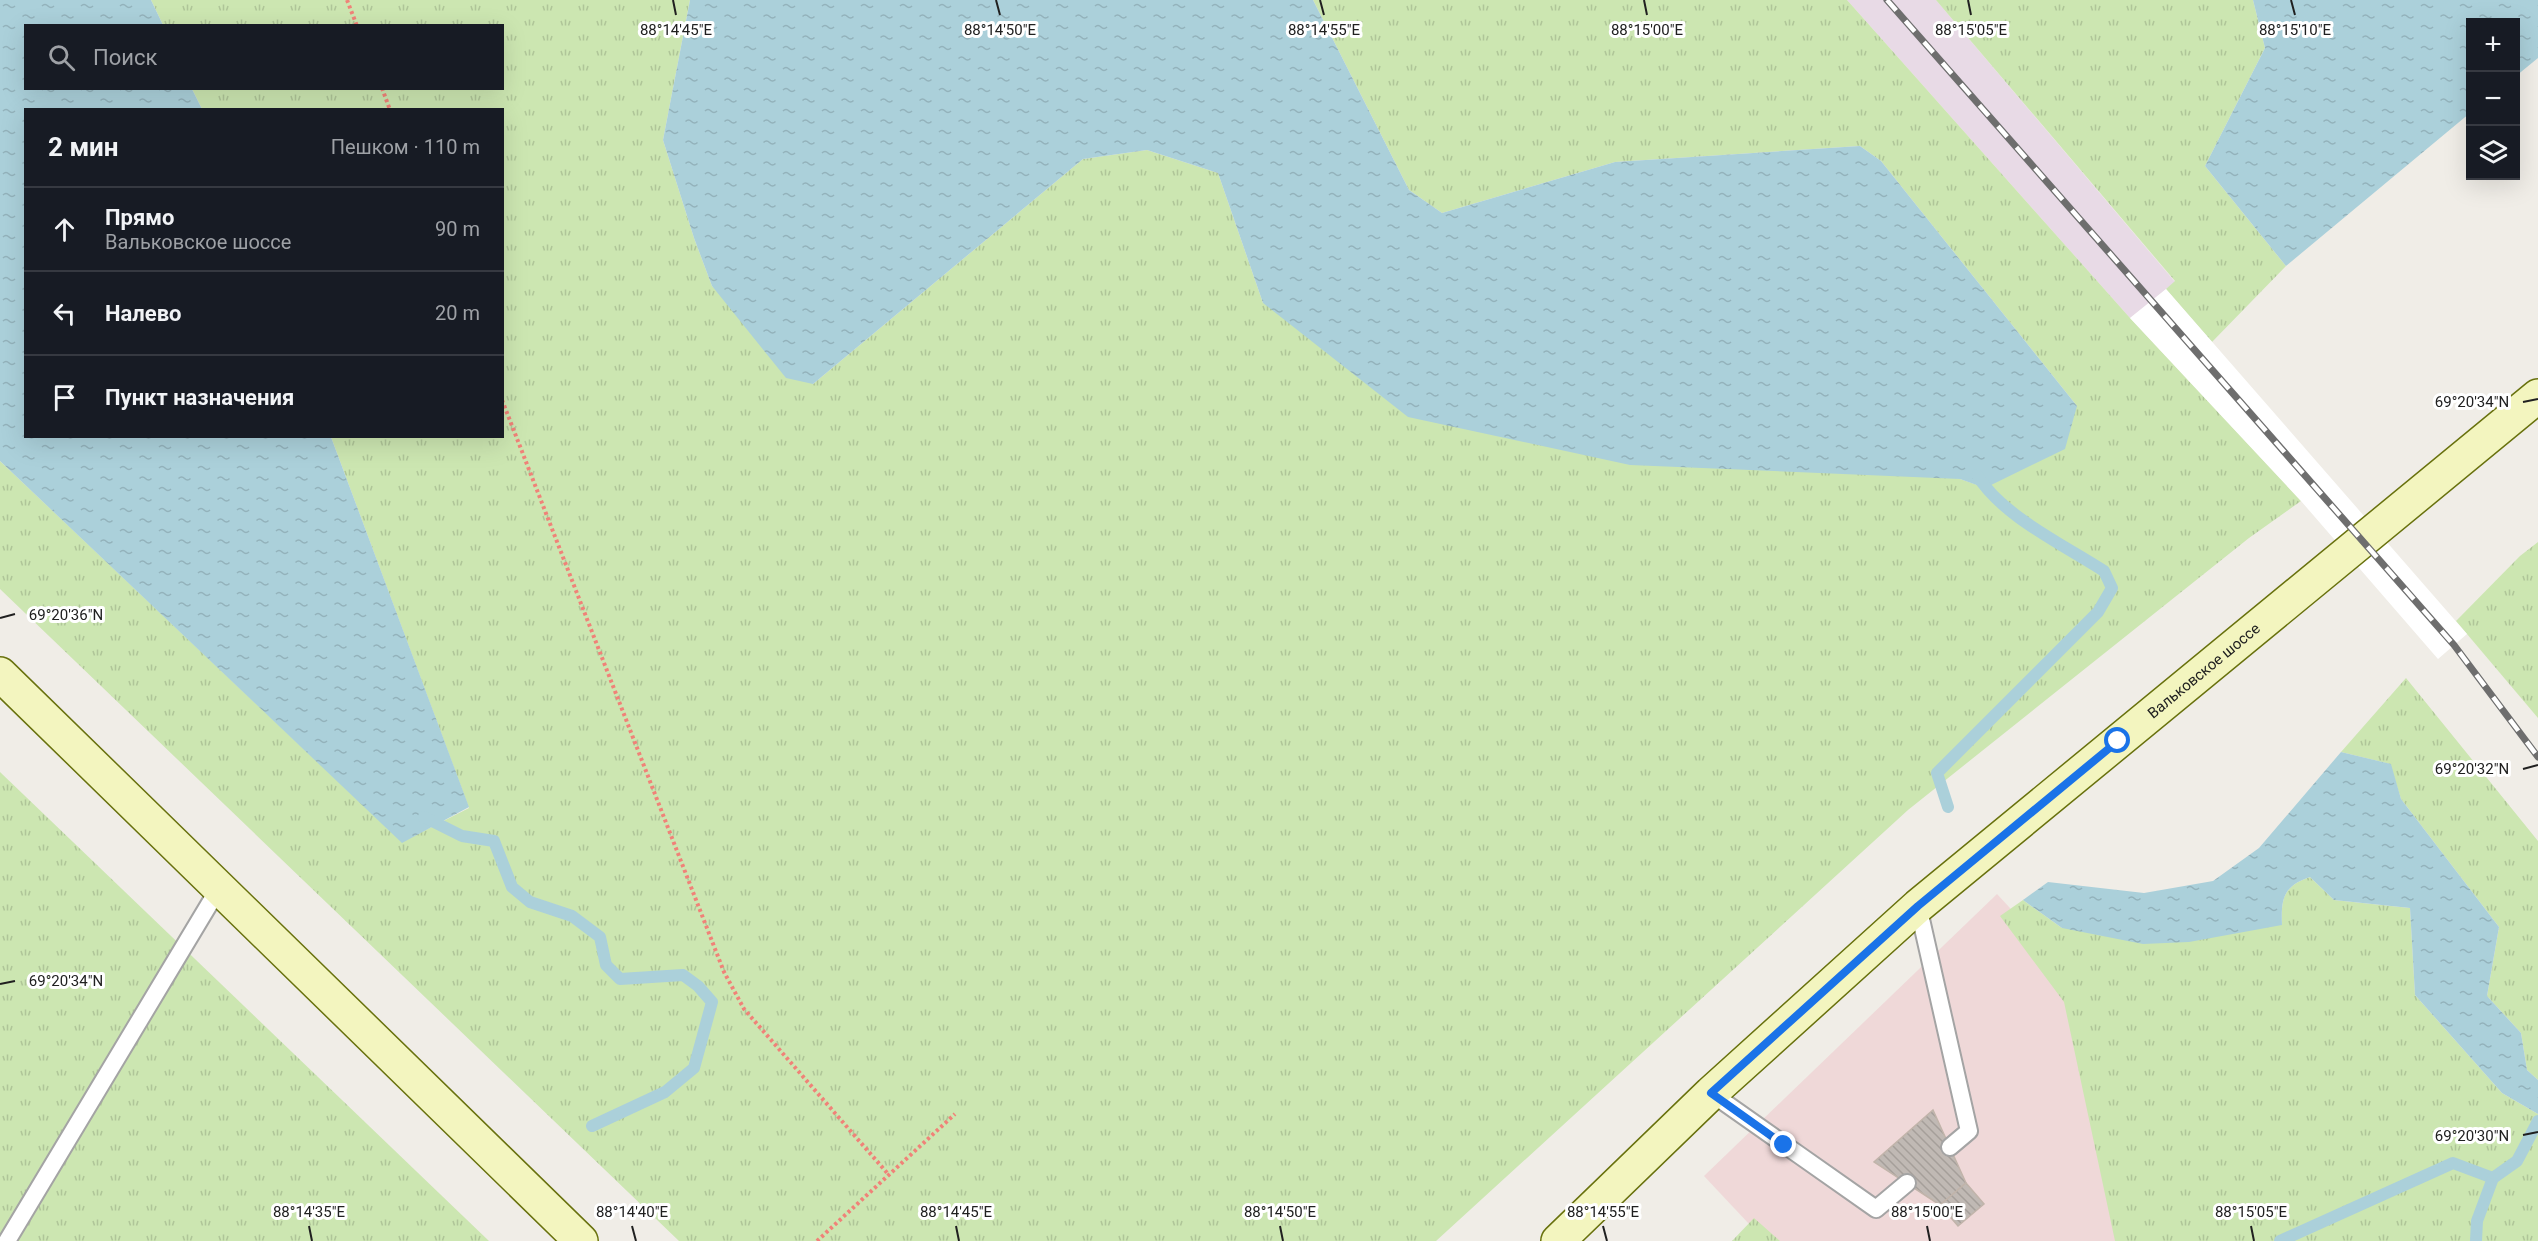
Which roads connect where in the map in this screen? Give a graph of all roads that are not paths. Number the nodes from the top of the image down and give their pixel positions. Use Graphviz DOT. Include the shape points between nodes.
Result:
graph roads {
  1 [pos="2538,396"];
  2 [pos="0,674"];
  3 [pos="219,888"];
  4 [pos="1918,906"];
  5 [pos="1711,1093"];
  6 [pos="1950,1147"];
  7 [pos="1907,1183"];
  8 [pos="7,1241"];
  9 [pos="581,1241"];
  10 [pos="1558,1241"];
  1 -- 4 [label="main road, Вальковское шоссе"];
  2 -- 3 [label="main road"];
  3 -- 8 [label="lane"];
  3 -- 9 [label="main road"];
  4 -- 5 [label="main road, Вальковское шоссе"];
  4 -- 6 [label="lane" via="1969,1131"];
  5 -- 7 [label="lane" via="1876,1209"];
  5 -- 10 [label="main road, Вальковское шоссе"];
}
